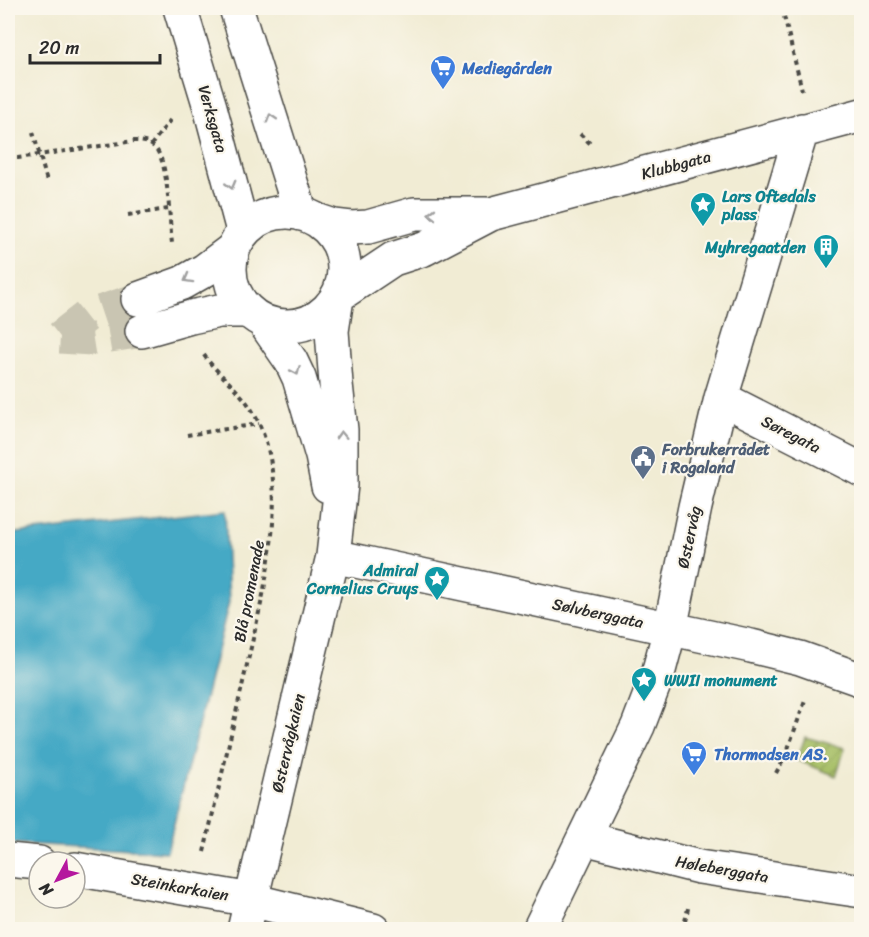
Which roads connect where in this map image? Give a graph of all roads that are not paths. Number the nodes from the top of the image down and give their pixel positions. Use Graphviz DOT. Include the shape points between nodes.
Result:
graph roads {
  1 [pos="180,8"];
  2 [pos="236,8"];
  3 [pos="861,115"];
  4 [pos="802,130"];
  5 [pos="491,214"];
  6 [pos="310,217"];
  7 [pos="238,240"];
  8 [pos="339,295"];
  9 [pos="138,299"];
  10 [pos="256,317"];
  11 [pos="142,331"];
  12 [pos="721,398"];
  13 [pos="861,470"];
  14 [pos="333,556"];
  15 [pos="670,629"];
  16 [pos="861,680"];
  17 [pos="584,838"];
  18 [pos="87,872"];
  19 [pos="861,891"];
  20 [pos="248,915"];
  21 [pos="373,930"];
  22 [pos="539,930"];
  1 -- 7 [label="street, Verksgata, one-way" via="210,107"];
  6 -- 2 [label="street, one-way"];
  3 -- 4 [label="street, Klubbgata"];
  4 -- 5 [label="street, Klubbgata"];
  4 -- 12 [label="street, Østervåg"];
  5 -- 6 [label="street, Klubbgata, one-way" via="414,214 351,228"];
  5 -- 8 [label="street, Klubbgata" via="424,249 393,259"];
  6 -- 7 [label="street" via="285,212 270,214 255,221"];
  6 -- 8 [label="street" via="333,235 341,249 344,265"];
  7 -- 9 [label="street, one-way" via="205,270"];
  7 -- 10 [label="street" via="229,265 230,282 236,298"];
  8 -- 10 [label="street" via="326,312 296,327 280,327"];
  14 -- 8 [label="street, Østervågkaien, one-way" via="341,485 341,430 332,331"];
  10 -- 11 [label="street" via="219,311"];
  10 -- 14 [label="street, Østervågkaien, one-way" via="291,361 299,378 327,482"];
  12 -- 13 [label="street, Søregata"];
  12 -- 15 [label="street, Østervåg"];
  14 -- 15 [label="street, Sølvberggata"];
  14 -- 20 [label="street, Østervågkaien"];
  15 -- 16 [label="street, Sølvberggata" via="800,658"];
  15 -- 17 [label="street, Østervåg" via="638,726"];
  17 -- 19 [label="street, Høleberggata" via="699,867"];
  17 -- 22 [label="street, Østervåg"];
  18 -- 20 [label="street, Steinkarkaien"];
  20 -- 21 [label="street, Steinkarkaien" via="285,908"];
}
